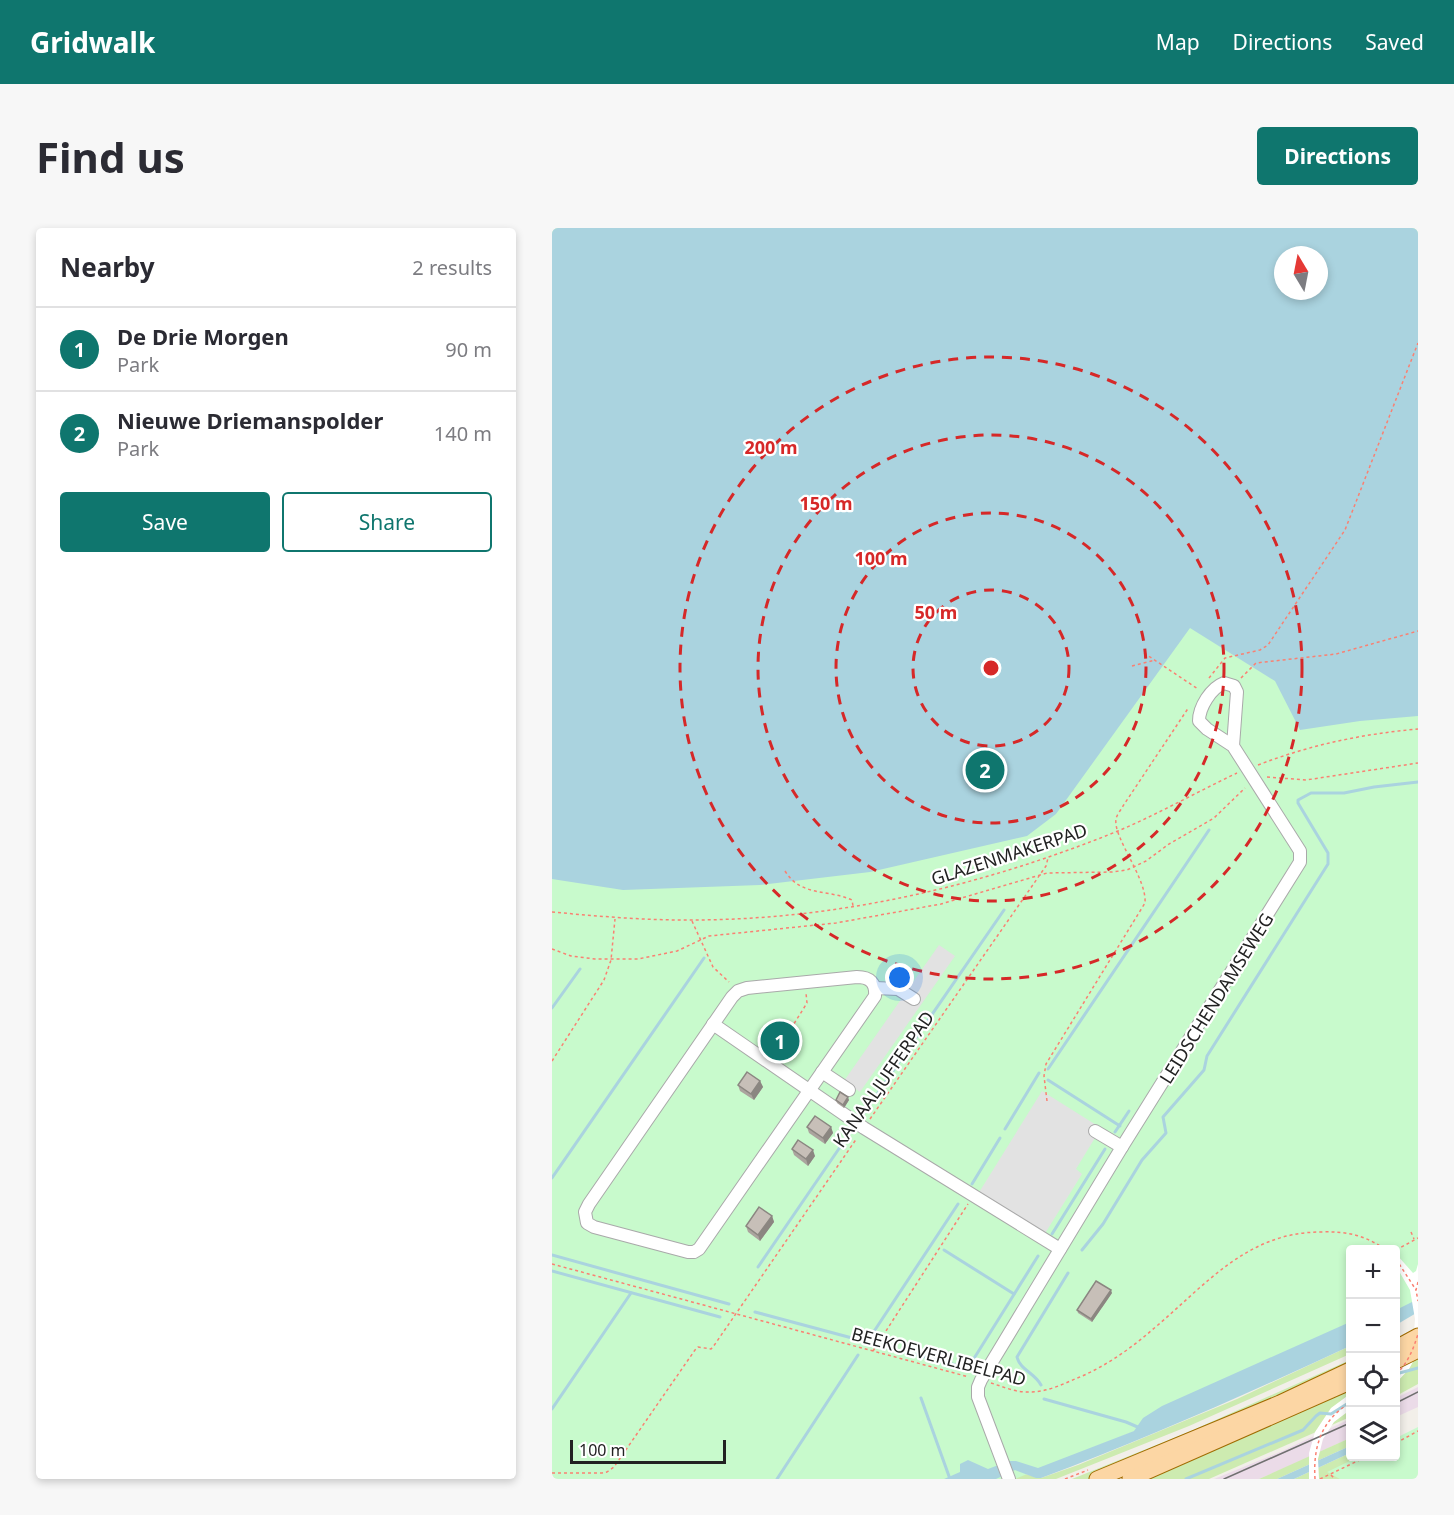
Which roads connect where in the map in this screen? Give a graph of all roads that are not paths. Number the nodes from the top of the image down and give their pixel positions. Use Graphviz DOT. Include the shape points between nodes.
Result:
graph roads {
  1 [pos="1233,746"];
  2 [pos="875,988"];
  3 [pos="914,999"];
  4 [pos="713,1024"];
  5 [pos="822,1072"];
  6 [pos="809,1090"];
  7 [pos="849,1090"];
  8 [pos="1095,1131"];
  9 [pos="1122,1147"];
  10 [pos="1060,1249"];
  11 [pos="1418,1335"];
  12 [pos="1400,1345"];
  13 [pos="1418,1350"];
  14 [pos="1400,1358"];
  15 [pos="1346,1372"];
  16 [pos="1346,1384"];
  17 [pos="1009,1478"];
  18 [pos="1097,1479"];
  19 [pos="1130,1479"];
  1 -- 1 [label="street, LEIDSCHENDAMSEWEG" via="1237,692 1234,686 1224,683 1218,685 1200,710 1199,721"];
  1 -- 9 [label="street, LEIDSCHENDAMSEWEG" via="1300,851 1300,862"];
  2 -- 3 [label="street" via="898,989"];
  2 -- 4 [label="street" via="864,977 747,988 738,991"];
  2 -- 5 [label="street" via="875,996"];
  4 -- 6 [label="street"];
  4 -- 6 [label="street" via="585,1212 587,1223 694,1252"];
  5 -- 6 [label="street"];
  5 -- 7 [label="street"];
  6 -- 10 [label="street"];
  8 -- 9 [label="street"];
  9 -- 10 [label="street, LEIDSCHENDAMSEWEG"];
  10 -- 17 [label="street, LEIDSCHENDAMSEWEG" via="978,1387 978,1397"];
  11 -- 12 [label="main road"];
  13 -- 14 [label="main road"];
  15 -- 18 [label="main road"];
  16 -- 19 [label="main road"];
}
